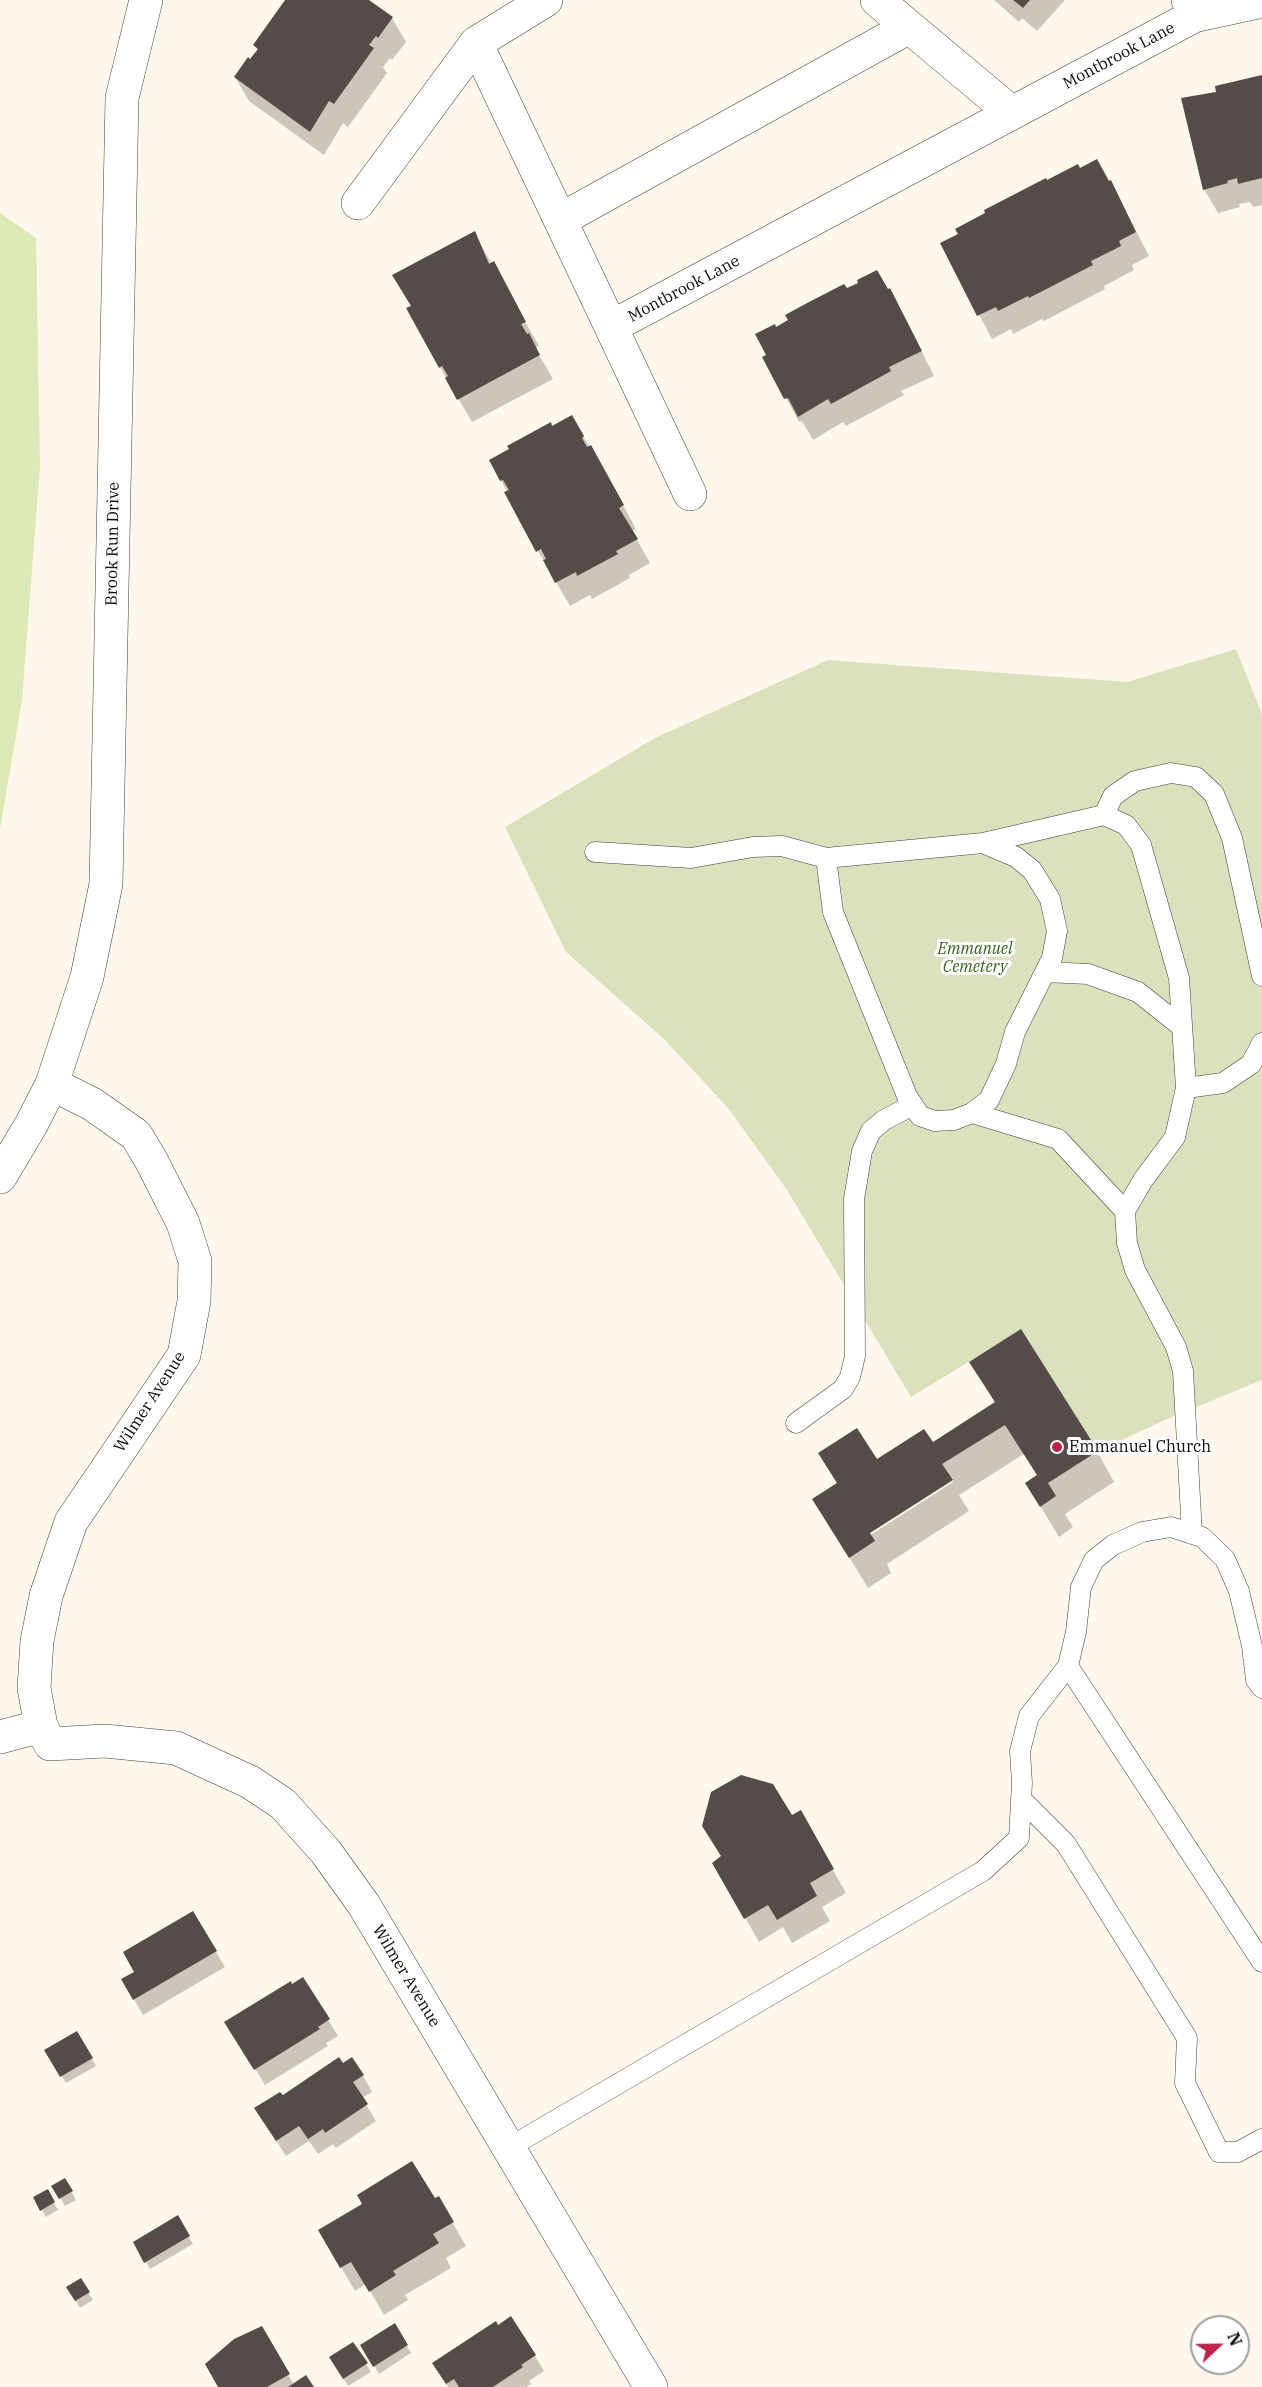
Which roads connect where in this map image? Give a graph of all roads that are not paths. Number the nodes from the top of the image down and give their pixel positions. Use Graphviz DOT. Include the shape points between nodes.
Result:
graph roads {
  1 [pos="146,0"];
  2 [pos="546,0"];
  3 [pos="877,0"];
  4 [pos="1262,1"];
  5 [pos="1191,8"];
  6 [pos="909,27"];
  7 [pos="476,43"];
  8 [pos="1012,113"];
  9 [pos="358,203"];
  10 [pos="560,220"];
  11 [pos="611,327"];
  12 [pos="690,494"];
  13 [pos="1104,815"];
  14 [pos="983,843"];
  15 [pos="595,852"];
  16 [pos="826,858"];
  17 [pos="1045,972"];
  18 [pos="1262,976"];
  19 [pos="1182,1027"];
  20 [pos="1262,1043"];
  21 [pos="52,1084"];
  22 [pos="1186,1088"];
  23 [pos="913,1105"];
  24 [pos="972,1113"];
  25 [pos="0,1178"];
  26 [pos="1125,1211"];
  27 [pos="796,1423"];
  28 [pos="1192,1534"];
  29 [pos="1068,1665"];
  30 [pos="1262,1688"];
  31 [pos="41,1726"];
  32 [pos="0,1737"];
  33 [pos="1021,1799"];
  34 [pos="1262,1962"];
  35 [pos="1262,2139"];
  36 [pos="508,2148"];
  37 [pos="651,2387"];
  1 -- 21 [label="street, Brook Run Drive" via="122,98 106,884 87,977"];
  2 -- 7 [label="street"];
  3 -- 6 [label="street"];
  4 -- 5 [label="street, Montbrook Lane"];
  5 -- 8 [label="street, Montbrook Lane"];
  6 -- 8 [label="street"];
  6 -- 10 [label="street"];
  7 -- 9 [label="street"];
  7 -- 10 [label="street, Montbrook Lane"];
  8 -- 11 [label="street, Montbrook Lane"];
  10 -- 11 [label="street, Montbrook Lane"];
  11 -- 12 [label="street"];
  13 -- 14 [label="lane"];
  13 -- 18 [label="lane" via="1113,796 1135,781 1171,773 1196,777 1214,794 1232,838"];
  13 -- 19 [label="lane" via="1126,825 1141,845 1179,978"];
  14 -- 16 [label="lane"];
  14 -- 17 [label="lane" via="1016,857 1032,870 1050,899 1057,931"];
  15 -- 16 [label="lane" via="691,858 782,846"];
  16 -- 23 [label="lane" via="833,912"];
  17 -- 19 [label="lane" via="1088,974 1138,992"];
  17 -- 24 [label="lane" via="1015,1032 1006,1064 989,1100"];
  19 -- 22 [label="lane"];
  20 -- 22 [label="lane" via="1251,1064 1223,1083"];
  21 -- 25 [label="street"];
  21 -- 31 [label="street, Wilmer Avenue" via="92,1104 136,1135 183,1223 195,1261 194,1301 184,1355 70,1522 63,1543 37,1641 34,1688"];
  22 -- 26 [label="lane" via="1175,1137"];
  23 -- 24 [label="lane" via="920,1116 935,1121 954,1120"];
  23 -- 27 [label="lane" via="871,1131 862,1151 854,1199 855,1356 850,1377 843,1389"];
  24 -- 26 [label="lane" via="1058,1139"];
  26 -- 28 [label="lane" via="1134,1269 1176,1347 1183,1371"];
  28 -- 29 [label="lane" via="1171,1527 1142,1532 1113,1545 1094,1560 1081,1587"];
  28 -- 30 [label="lane" via="1202,1537 1225,1559 1239,1591 1256,1680"];
  29 -- 33 [label="lane" via="1029,1716 1020,1751"];
  29 -- 34 [label="lane"];
  31 -- 32 [label="street"];
  31 -- 36 [label="street, Wilmer Avenue" via="50,1744 105,1741 176,1748 250,1782 283,1804 326,1852 364,1905"];
  33 -- 35 [label="lane" via="1066,1844 1187,2038 1185,2083 1219,2152 1238,2152"];
  33 -- 36 [label="lane" via="1018,1838 983,1871"];
  36 -- 37 [label="street, Wilmer Avenue"];
}
